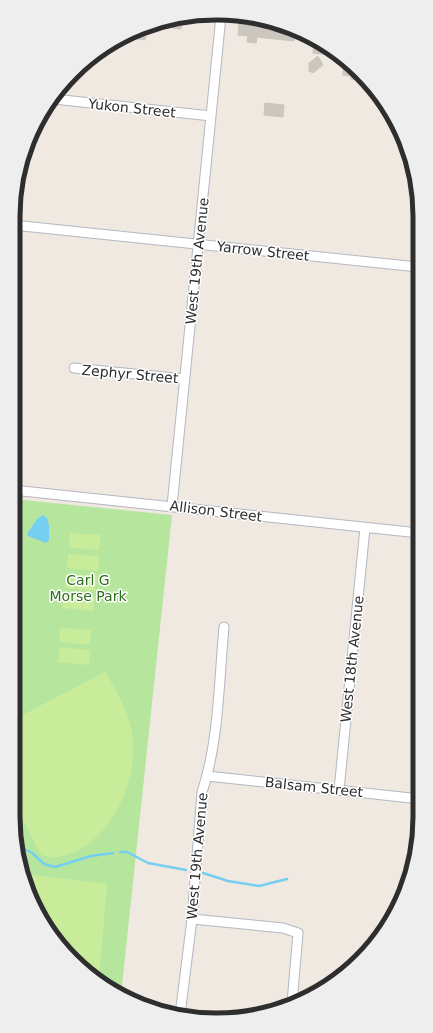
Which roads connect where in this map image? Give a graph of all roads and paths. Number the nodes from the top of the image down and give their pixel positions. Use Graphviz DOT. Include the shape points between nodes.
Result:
graph roads {
  1 [pos="221,20"];
  2 [pos="59,100"];
  3 [pos="211,116"];
  4 [pos="20,226"];
  5 [pos="198,244"];
  6 [pos="413,266"];
  7 [pos="74,368"];
  8 [pos="185,379"];
  9 [pos="20,491"];
  10 [pos="172,506"];
  11 [pos="365,528"];
  12 [pos="413,532"];
  13 [pos="224,627"];
  14 [pos="207,776"];
  15 [pos="339,790"];
  16 [pos="413,798"];
  17 [pos="192,919"];
  18 [pos="292,998"];
  19 [pos="181,1009"];
  1 -- 3 [label="street, West 19th Avenue"];
  2 -- 3 [label="street, Yukon Street"];
  3 -- 5 [label="street, West 19th Avenue"];
  4 -- 5 [label="street, Yarrow Street"];
  5 -- 6 [label="street, Yarrow Street"];
  5 -- 8 [label="street, West 19th Avenue"];
  7 -- 8 [label="street, Zephyr Street"];
  8 -- 10 [label="street, West 19th Avenue"];
  9 -- 10 [label="street, Allison Street"];
  10 -- 11 [label="street, Allison Street"];
  11 -- 12 [label="street, Allison Street"];
  11 -- 15 [label="street, West 18th Avenue"];
  13 -- 14 [label="street, West 19th Avenue" via="213,744"];
  14 -- 15 [label="street, Balsam Street"];
  14 -- 17 [label="street, West 19th Avenue" via="202,792"];
  15 -- 16 [label="street, Balsam Street"];
  17 -- 18 [label="street" via="283,928 298,933"];
  17 -- 19 [label="street, West 19th Avenue"];
}
